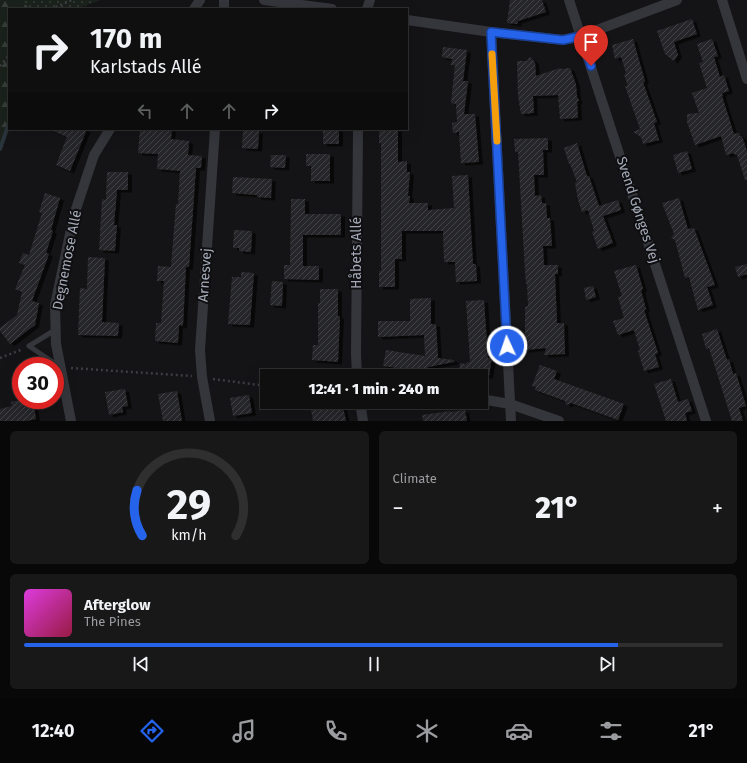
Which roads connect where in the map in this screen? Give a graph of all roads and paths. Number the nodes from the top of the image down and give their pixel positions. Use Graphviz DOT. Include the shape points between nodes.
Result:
graph roads {
  1 [pos="72,0"];
  2 [pos="264,0"];
  3 [pos="569,0"];
  4 [pos="676,0"];
  5 [pos="722,0"];
  6 [pos="53,8"];
  7 [pos="324,8"];
  8 [pos="408,20"];
  9 [pos="491,32"];
  10 [pos="581,36"];
  11 [pos="8,56"];
  12 [pos="0,66"];
  13 [pos="747,79"];
  14 [pos="109,130"];
  15 [pos="215,130"];
  16 [pos="358,130"];
  17 [pos="56,330"];
  18 [pos="29,346"];
  19 [pos="45,357"];
  20 [pos="59,357"];
  21 [pos="0,358"];
  22 [pos="64,368"];
  23 [pos="357,369"];
  24 [pos="202,377"];
  25 [pos="64,384"];
  26 [pos="260,385"];
  27 [pos="488,400"];
  28 [pos="510,404"];
  29 [pos="361,409"];
  30 [pos="71,421"];
  31 [pos="210,421"];
  32 [pos="363,421"];
  33 [pos="511,421"];
  34 [pos="559,421"];
  35 [pos="706,421"];
  1 -- 6 [label="path"];
  2 -- 7 [label="street"];
  3 -- 10 [label="street, Svend Gønges Vej"];
  4 -- 10 [label="street"];
  5 -- 13 [label="street"];
  8 -- 9 [label="street"];
  9 -- 10 [label="street" via="563,40"];
  9 -- 28 [label="street"];
  10 -- 35 [label="street, Svend Gønges Vej"];
  11 -- 12 [label="path"];
  14 -- 17 [label="street, Degnemose Allé" via="94,155 74,215 55,306"];
  15 -- 24 [label="street, Arnesvej" via="200,350"];
  16 -- 23 [label="street, Håbets Allé"];
  17 -- 18 [label="lane"];
  17 -- 20 [label="street, Degnemose Allé"];
  18 -- 19 [label="lane"];
  18 -- 21 [label="path"];
  22 -- 24 [label="path"];
  24 -- 26 [label="path"];
  24 -- 31 [label="street, Arnesvej"];
  25 -- 30 [label="street, Degnemose Allé"];
  27 -- 28 [label="street"];
  28 -- 33 [label="street"];
  28 -- 34 [label="street"];
  29 -- 32 [label="street"];
}
